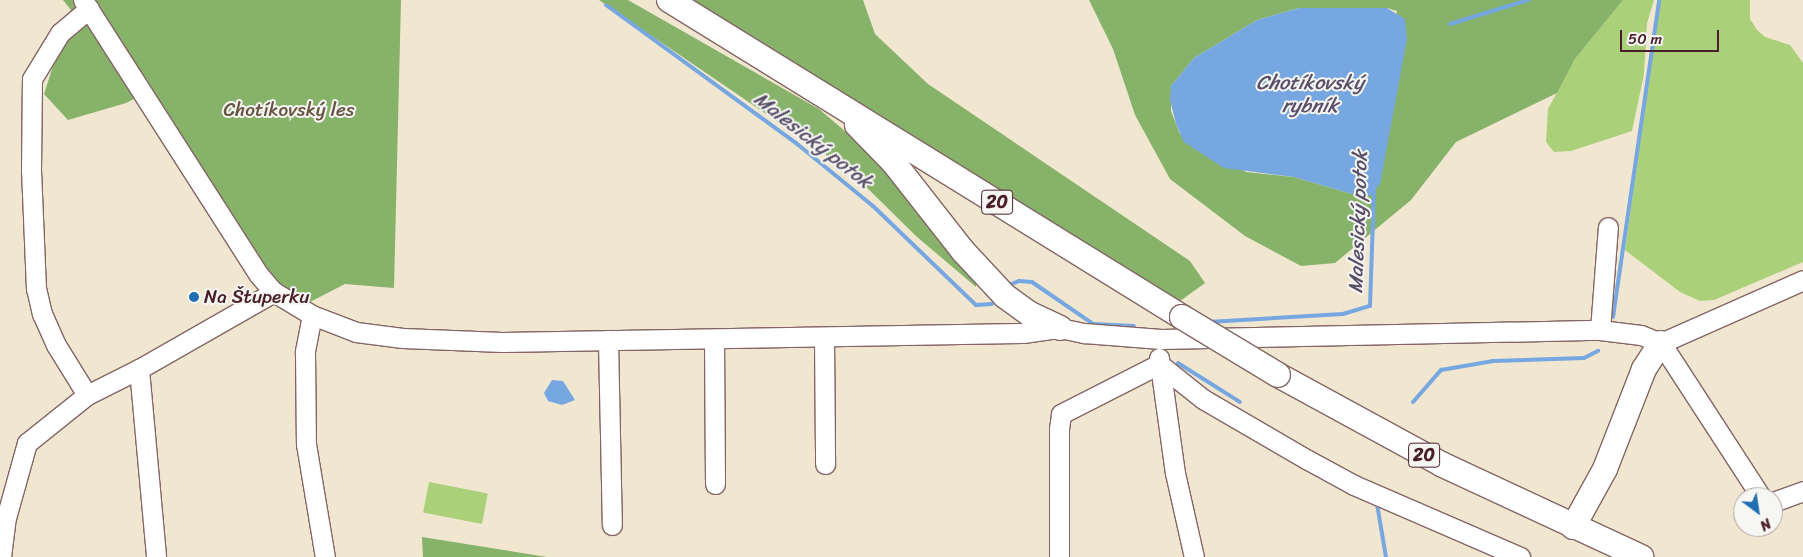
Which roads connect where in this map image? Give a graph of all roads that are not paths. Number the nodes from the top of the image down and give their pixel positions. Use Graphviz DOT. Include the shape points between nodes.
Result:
graph roads {
  1 [pos="669,0"];
  2 [pos="86,4"];
  3 [pos="812,86"];
  4 [pos="1608,227"];
  5 [pos="1803,280"];
  6 [pos="274,292"];
  7 [pos="312,316"];
  8 [pos="1060,328"];
  9 [pos="1600,330"];
  10 [pos="824,337"];
  11 [pos="714,339"];
  12 [pos="608,340"];
  13 [pos="1160,340"];
  14 [pos="1661,343"];
  15 [pos="1159,364"];
  16 [pos="139,370"];
  17 [pos="87,395"];
  18 [pos="825,464"];
  19 [pos="715,484"];
  20 [pos="1755,487"];
  21 [pos="1803,491"];
  22 [pos="1783,498"];
  23 [pos="612,525"];
  24 [pos="1574,528"];
  25 [pos="2,557"];
  26 [pos="156,557"];
  27 [pos="325,557"];
  28 [pos="1059,557"];
  29 [pos="1194,557"];
  30 [pos="1520,557"];
  31 [pos="1641,557"];
  1 -- 3 [label="main road, 20"];
  2 -- 6 [label="street" via="213,205"];
  2 -- 17 [label="street" via="60,33 32,78 31,152 36,289 42,314 56,345"];
  3 -- 8 [label="main road" via="894,162 963,251 1005,296 1030,314"];
  3 -- 24 [label="main road, 20, bridge" via="1278,375 1441,464"];
  4 -- 9 [label="street"];
  5 -- 14 [label="street"];
  6 -- 7 [label="street"];
  6 -- 16 [label="street"];
  7 -- 12 [label="street" via="356,332 403,338 502,342"];
  7 -- 27 [label="street" via="305,352 306,444"];
  8 -- 10 [label="street" via="1023,333"];
  8 -- 13 [label="street"];
  9 -- 13 [label="street"];
  9 -- 14 [label="street" via="1641,334"];
  10 -- 11 [label="street"];
  10 -- 18 [label="street"];
  11 -- 12 [label="street"];
  11 -- 19 [label="street"];
  12 -- 23 [label="street"];
  13 -- 15 [label="street"];
  14 -- 20 [label="street"];
  14 -- 24 [label="main road" via="1644,369 1605,469"];
  15 -- 28 [label="street" via="1061,414"];
  15 -- 29 [label="street" via="1175,473"];
  15 -- 30 [label="street" via="1203,399 1354,485"];
  16 -- 17 [label="street"];
  16 -- 26 [label="street"];
  17 -- 25 [label="street" via="27,444 6,518"];
  21 -- 22 [label="street"];
  24 -- 31 [label="main road, 20"];
}
